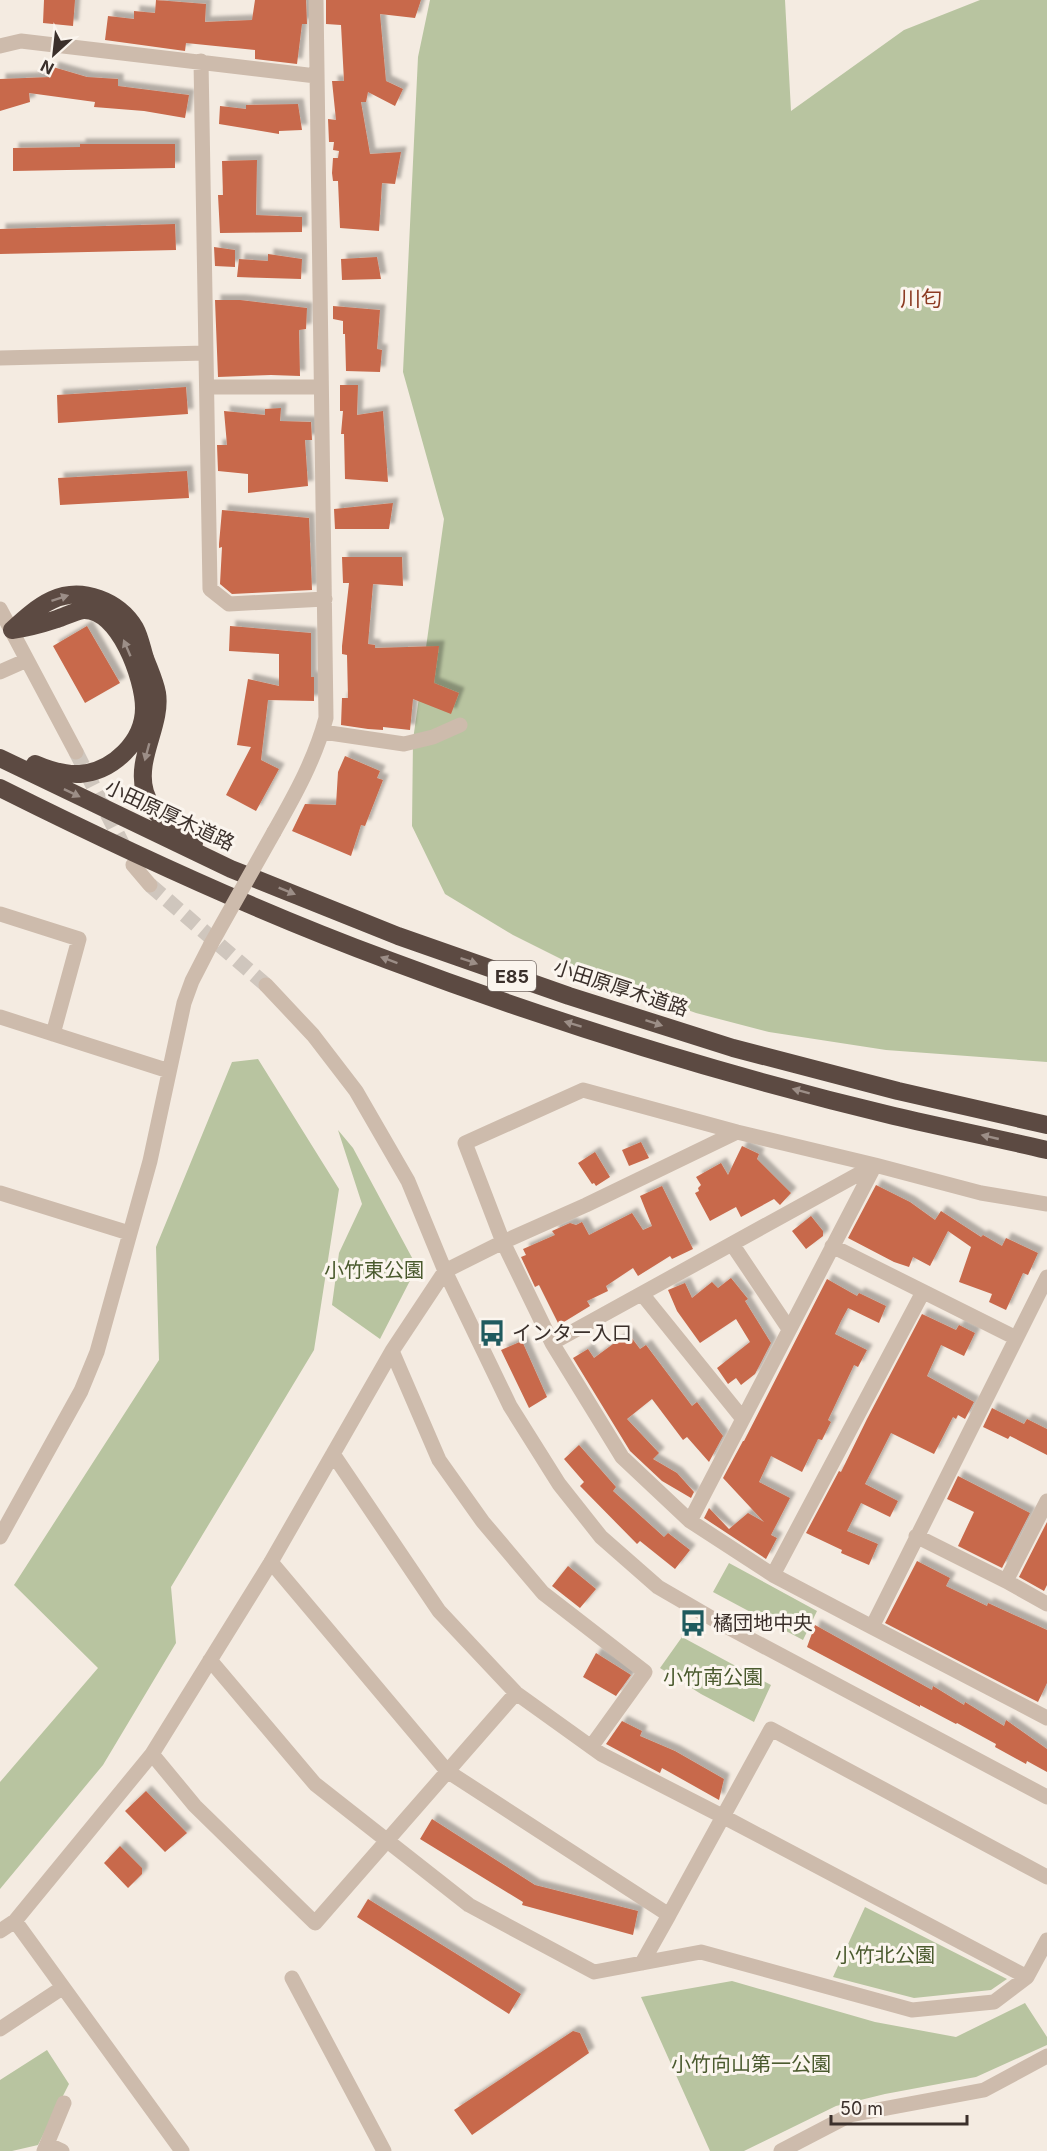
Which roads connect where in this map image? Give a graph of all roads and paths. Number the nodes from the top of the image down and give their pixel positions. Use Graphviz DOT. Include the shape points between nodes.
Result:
graph roads {
  1 [pos="316,0"];
  2 [pos="0,46"];
  3 [pos="201,61"];
  4 [pos="316,76"];
  5 [pos="206,353"];
  6 [pos="0,358"];
  7 [pos="207,387"];
  8 [pos="321,387"];
  9 [pos="325,599"];
  10 [pos="0,609"];
  11 [pos="12,630"];
  12 [pos="27,660"];
  13 [pos="0,672"];
  14 [pos="460,725"];
  15 [pos="322,732"];
  16 [pos="0,751"];
  17 [pos="76,752"];
  18 [pos="0,758"];
  19 [pos="0,788"];
  20 [pos="133,865"];
  21 [pos="231,868"];
  22 [pos="150,885"];
  23 [pos="0,914"];
  24 [pos="266,985"];
  25 [pos="0,1017"];
  26 [pos="52,1034"];
  27 [pos="169,1071"];
  28 [pos="1047,1125"];
  29 [pos="737,1132"];
  30 [pos="1047,1150"];
  31 [pos="874,1165"];
  32 [pos="0,1192"];
  33 [pos="1047,1204"];
  34 [pos="129,1233"];
  35 [pos="503,1242"];
  36 [pos="732,1244"];
  37 [pos="832,1246"];
  38 [pos="445,1271"];
  39 [pos="1047,1277"];
  40 [pos="923,1292"];
  41 [pos="642,1294"];
  42 [pos="789,1329"];
  43 [pos="1016,1338"];
  44 [pos="552,1343"];
  45 [pos="392,1351"];
  46 [pos="743,1419"];
  47 [pos="333,1454"];
  48 [pos="1047,1501"];
  49 [pos="690,1521"];
  50 [pos="916,1536"];
  51 [pos="0,1537"];
  52 [pos="271,1562"];
  53 [pos="773,1575"];
  54 [pos="1006,1581"];
  55 [pos="1047,1604"];
  56 [pos="872,1627"];
  57 [pos="210,1660"];
  58 [pos="516,1693"];
  59 [pos="1047,1718"];
  60 [pos="591,1747"];
  61 [pos="152,1754"];
  62 [pos="447,1771"];
  63 [pos="1047,1797"];
  64 [pos="724,1817"];
  65 [pos="387,1840"];
  66 [pos="1047,1877"];
  67 [pos="669,1915"];
  68 [pos="15,1921"];
  69 [pos="0,1930"];
  70 [pos="1047,1940"];
  71 [pos="642,1963"];
  72 [pos="1027,1977"];
  73 [pos="292,1978"];
  74 [pos="62,1988"];
  75 [pos="0,2029"];
  76 [pos="1047,2056"];
  77 [pos="64,2103"];
  78 [pos="46,2148"];
  79 [pos="62,2151"];
  80 [pos="182,2151"];
  81 [pos="384,2151"];
  82 [pos="781,2151"];
  1 -- 4 [label="street"];
  2 -- 3 [label="street" via="21,41"];
  3 -- 4 [label="street"];
  3 -- 5 [label="street"];
  4 -- 8 [label="street"];
  5 -- 6 [label="street"];
  5 -- 7 [label="street"];
  7 -- 8 [label="street"];
  7 -- 9 [label="street" via="210,589 229,604"];
  8 -- 9 [label="street"];
  9 -- 15 [label="street" via="326,717"];
  10 -- 11 [label="street"];
  11 -- 12 [label="street"];
  16 -- 11 [label="highway, one-way" via="55,772 78,774 100,770 119,758 133,742 144,708 126,644 116,627 100,615 83,610 34,627"];
  11 -- 21 [label="highway, one-way" via="52,600 69,595 108,602 125,614 136,630 157,694 142,770 152,808 165,822"];
  12 -- 13 [label="street"];
  12 -- 17 [label="street"];
  14 -- 15 [label="street" via="404,744"];
  15 -- 27 [label="street, bridge" via="303,781 192,981"];
  18 -- 21 [label="highway, 小田原厚木道路 / E85, one-way"];
  30 -- 19 [label="highway, E85, one-way" via="860,1107 561,1021 387,960 259,908"];
  20 -- 22 [label="street"];
  21 -- 28 [label="highway, 小田原厚木道路 / E85, one-way" via="398,936 733,1048"];
  23 -- 26 [label="street" via="79,939"];
  24 -- 38 [label="street" via="313,1035 357,1091 408,1181"];
  25 -- 26 [label="street"];
  26 -- 27 [label="street"];
  27 -- 34 [label="street" via="150,1161"];
  29 -- 31 [label="street"];
  29 -- 35 [label="street"];
  29 -- 35 [label="street" via="583,1090 465,1143"];
  31 -- 33 [label="street" via="981,1193"];
  31 -- 36 [label="street"];
  31 -- 37 [label="street"];
  32 -- 34 [label="street"];
  34 -- 51 [label="street" via="97,1352 81,1391"];
  35 -- 38 [label="street"];
  35 -- 44 [label="street"];
  36 -- 41 [label="street"];
  36 -- 42 [label="street"];
  37 -- 40 [label="street"];
  37 -- 42 [label="street"];
  38 -- 45 [label="street"];
  38 -- 63 [label="street" via="510,1406 559,1484 600,1537 658,1587"];
  39 -- 43 [label="street"];
  40 -- 43 [label="street"];
  40 -- 53 [label="street"];
  41 -- 44 [label="street"];
  41 -- 46 [label="street"];
  42 -- 46 [label="street"];
  43 -- 50 [label="street"];
  44 -- 49 [label="street" via="622,1457"];
  45 -- 47 [label="street"];
  45 -- 60 [label="street" via="439,1460 483,1522 543,1593 645,1672"];
  46 -- 49 [label="street"];
  47 -- 52 [label="street"];
  47 -- 58 [label="street" via="439,1611"];
  48 -- 54 [label="street"];
  49 -- 53 [label="street"];
  50 -- 54 [label="street"];
  50 -- 56 [label="street"];
  52 -- 57 [label="street"];
  52 -- 62 [label="street"];
  53 -- 56 [label="street"];
  54 -- 55 [label="street"];
  56 -- 59 [label="street"];
  57 -- 61 [label="street"];
  57 -- 65 [label="street" via="315,1784"];
  58 -- 60 [label="street"];
  58 -- 62 [label="street"];
  60 -- 64 [label="street"];
  61 -- 65 [label="street" via="195,1806 315,1923"];
  61 -- 68 [label="street"];
  62 -- 65 [label="street"];
  62 -- 67 [label="street"];
  64 -- 66 [label="street" via="771,1730"];
  64 -- 67 [label="street"];
  64 -- 72 [label="street"];
  65 -- 71 [label="street" via="469,1905 594,1972"];
  67 -- 71 [label="street"];
  68 -- 69 [label="street"];
  68 -- 74 [label="street"];
  70 -- 72 [label="street"];
  71 -- 72 [label="street" via="701,1952 912,2010 994,2002"];
  73 -- 81 [label="street"];
  74 -- 75 [label="street"];
  74 -- 80 [label="street"];
  76 -- 82 [label="street" via="984,2090 850,2115"];
  77 -- 78 [label="street"];
  78 -- 79 [label="street"];
}
